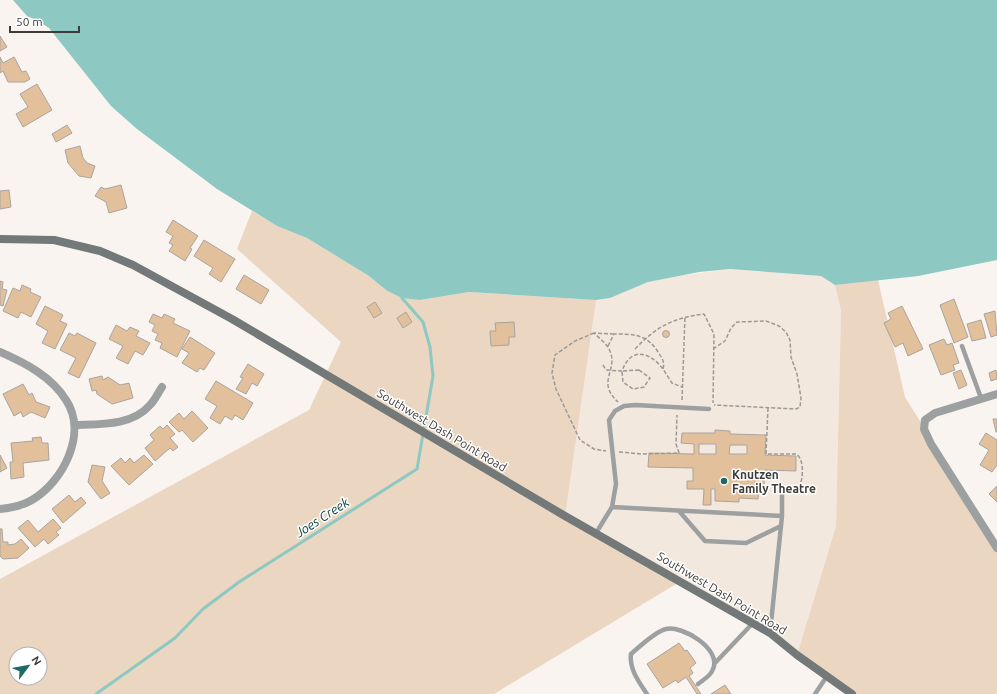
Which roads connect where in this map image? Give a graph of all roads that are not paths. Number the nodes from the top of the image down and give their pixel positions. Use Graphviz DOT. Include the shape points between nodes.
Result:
graph roads {
  1 [pos="0,239"];
  2 [pos="962,346"];
  3 [pos="0,352"];
  4 [pos="162,387"];
  5 [pos="997,394"];
  6 [pos="981,398"];
  7 [pos="709,409"];
  8 [pos="74,425"];
  9 [pos="782,494"];
  10 [pos="612,507"];
  11 [pos="0,509"];
  12 [pos="679,511"];
  13 [pos="782,516"];
  14 [pos="781,526"];
  15 [pos="596,533"];
  16 [pos="997,548"];
  17 [pos="753,623"];
  18 [pos="770,633"];
  19 [pos="715,663"];
  20 [pos="827,676"];
  21 [pos="698,684"];
  22 [pos="647,694"];
  23 [pos="815,694"];
  24 [pos="852,694"];
  1 -- 15 [label="main road, Southwest Dash Point Road" via="54,240 100,251 176,287"];
  2 -- 6 [label="lane"];
  3 -- 8 [label="street" via="53,383 72,410"];
  4 -- 8 [label="street" via="150,405 129,419"];
  5 -- 6 [label="street"];
  6 -- 16 [label="street" via="935,413 925,420 924,429 930,444"];
  7 -- 10 [label="lane" via="635,405 624,406 615,411 609,420 616,484"];
  8 -- 11 [label="street" via="67,460 51,485 26,503"];
  9 -- 13 [label="lane"];
  10 -- 12 [label="lane"];
  10 -- 15 [label="lane"];
  12 -- 13 [label="lane"];
  12 -- 14 [label="lane" via="705,542 746,543"];
  13 -- 14 [label="lane"];
  14 -- 18 [label="lane"];
  15 -- 17 [label="main road, Southwest Dash Point Road"];
  17 -- 18 [label="main road, Southwest Dash Point Road"];
  17 -- 19 [label="lane"];
  18 -- 20 [label="main road, Southwest Dash Point Road"];
  19 -- 21 [label="lane" via="710,674"];
  19 -- 22 [label="lane" via="712,653 702,642 677,629 665,629 630,654 631,668"];
  20 -- 23 [label="lane"];
  20 -- 24 [label="main road, Southwest Dash Point Road"];
}
